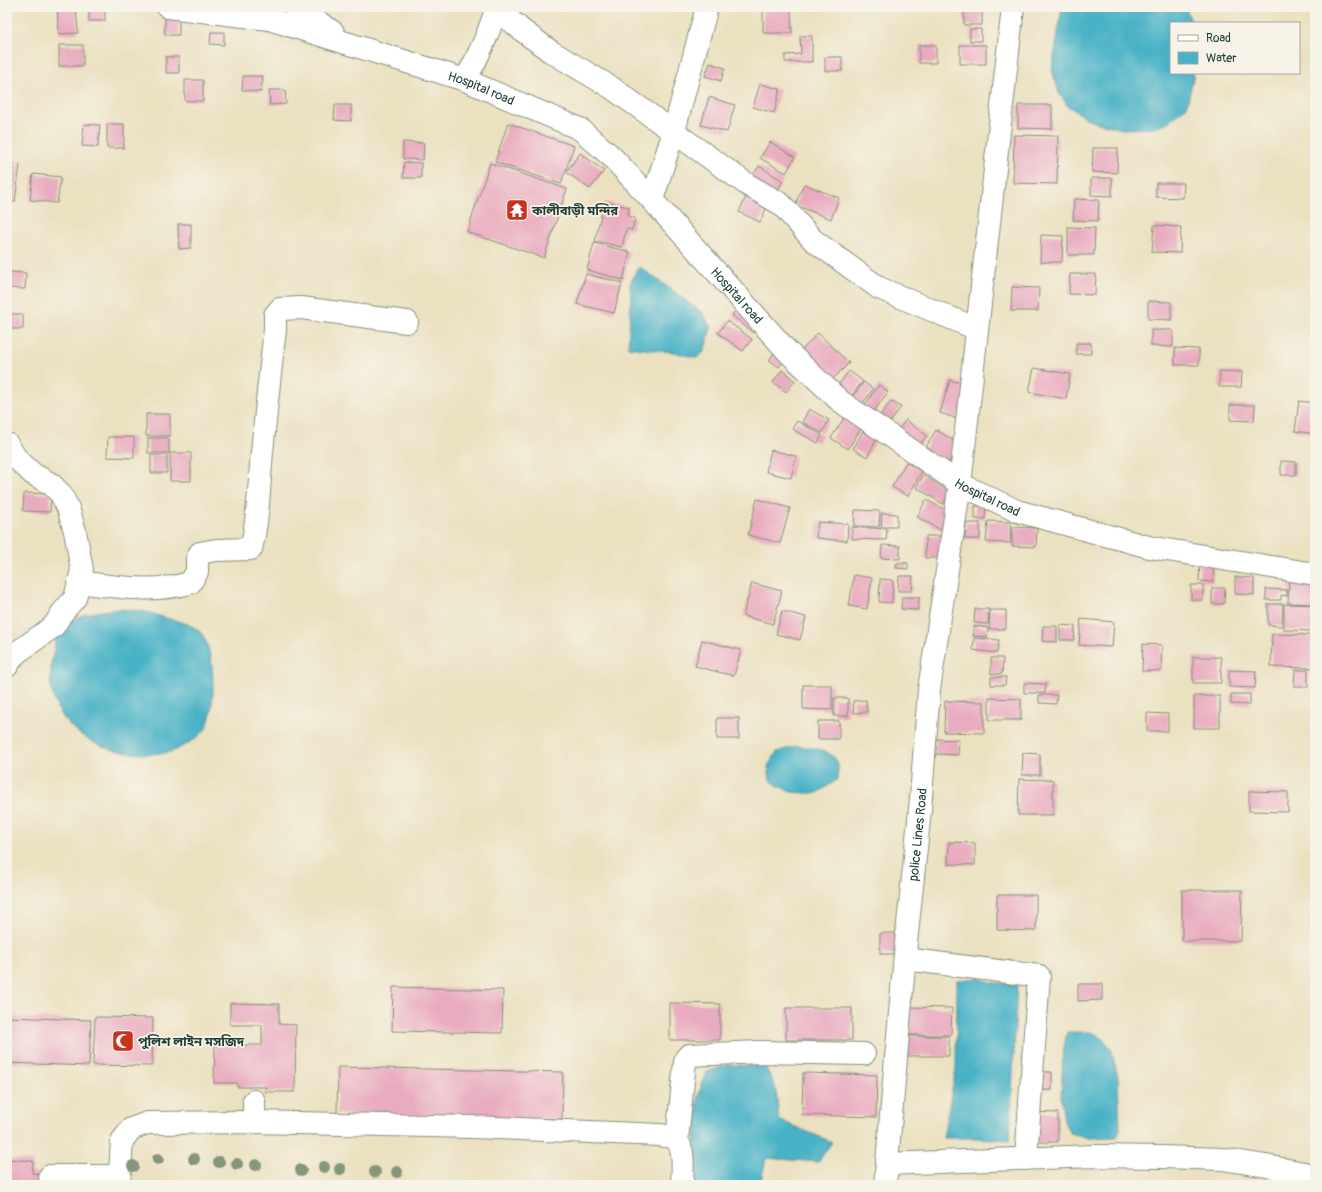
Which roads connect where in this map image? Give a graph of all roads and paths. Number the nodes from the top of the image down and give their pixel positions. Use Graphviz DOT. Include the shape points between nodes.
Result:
graph roads {
  1 [pos="168,7"];
  2 [pos="296,7"];
  3 [pos="707,7"];
  4 [pos="1013,7"];
  5 [pos="496,11"];
  6 [pos="352,45"];
  7 [pos="468,74"];
  8 [pos="674,131"];
  9 [pos="652,200"];
  10 [pos="407,322"];
  11 [pos="977,329"];
  12 [pos="7,444"];
  13 [pos="960,484"];
  14 [pos="1315,574"];
  15 [pos="79,582"];
  16 [pos="7,666"];
  17 [pos="905,959"];
  18 [pos="864,1054"];
  19 [pos="677,1140"];
  20 [pos="1026,1158"];
  21 [pos="887,1164"];
  22 [pos="1315,1175"];
  23 [pos="50,1176"];
  24 [pos="119,1180"];
  25 [pos="682,1185"];
  26 [pos="885,1185"];
  1 -- 6 [label="street, Hospital road" via="269,19"];
  2 -- 6 [label="street"];
  3 -- 8 [label="street"];
  4 -- 11 [label="street, police Lines Road"];
  5 -- 7 [label="street"];
  5 -- 8 [label="street" via="550,51 612,88"];
  6 -- 7 [label="street, Hospital road"];
  7 -- 9 [label="street, Hospital road" via="580,129 612,157"];
  8 -- 9 [label="street"];
  8 -- 11 [label="street" via="748,185 781,204 813,240 879,288"];
  9 -- 13 [label="street, Hospital road" via="788,352 840,401"];
  10 -- 15 [label="street" via="301,308 280,309 275,315 258,508 251,549 200,553 197,572 190,583 178,586 119,587"];
  11 -- 13 [label="street, police Lines Road"];
  12 -- 15 [label="street" via="16,458 32,474 51,484 61,494 68,508 79,552 82,570"];
  13 -- 14 [label="street, Hospital road" via="1017,511 1149,547"];
  13 -- 17 [label="street, police Lines Road" via="929,690"];
  15 -- 16 [label="street" via="75,598 54,626 15,654"];
  17 -- 20 [label="street" via="1039,976"];
  17 -- 21 [label="street, police Lines Road"];
  18 -- 19 [label="street" via="760,1052 689,1055 684,1062"];
  19 -- 24 [label="street" via="660,1135 470,1127 254,1112 147,1123 131,1129 122,1141"];
  19 -- 25 [label="street" via="683,1158"];
  20 -- 21 [label="street"];
  20 -- 22 [label="street" via="1094,1156 1222,1159"];
  21 -- 26 [label="street, police Lines Road"];
  23 -- 24 [label="street"];
}
